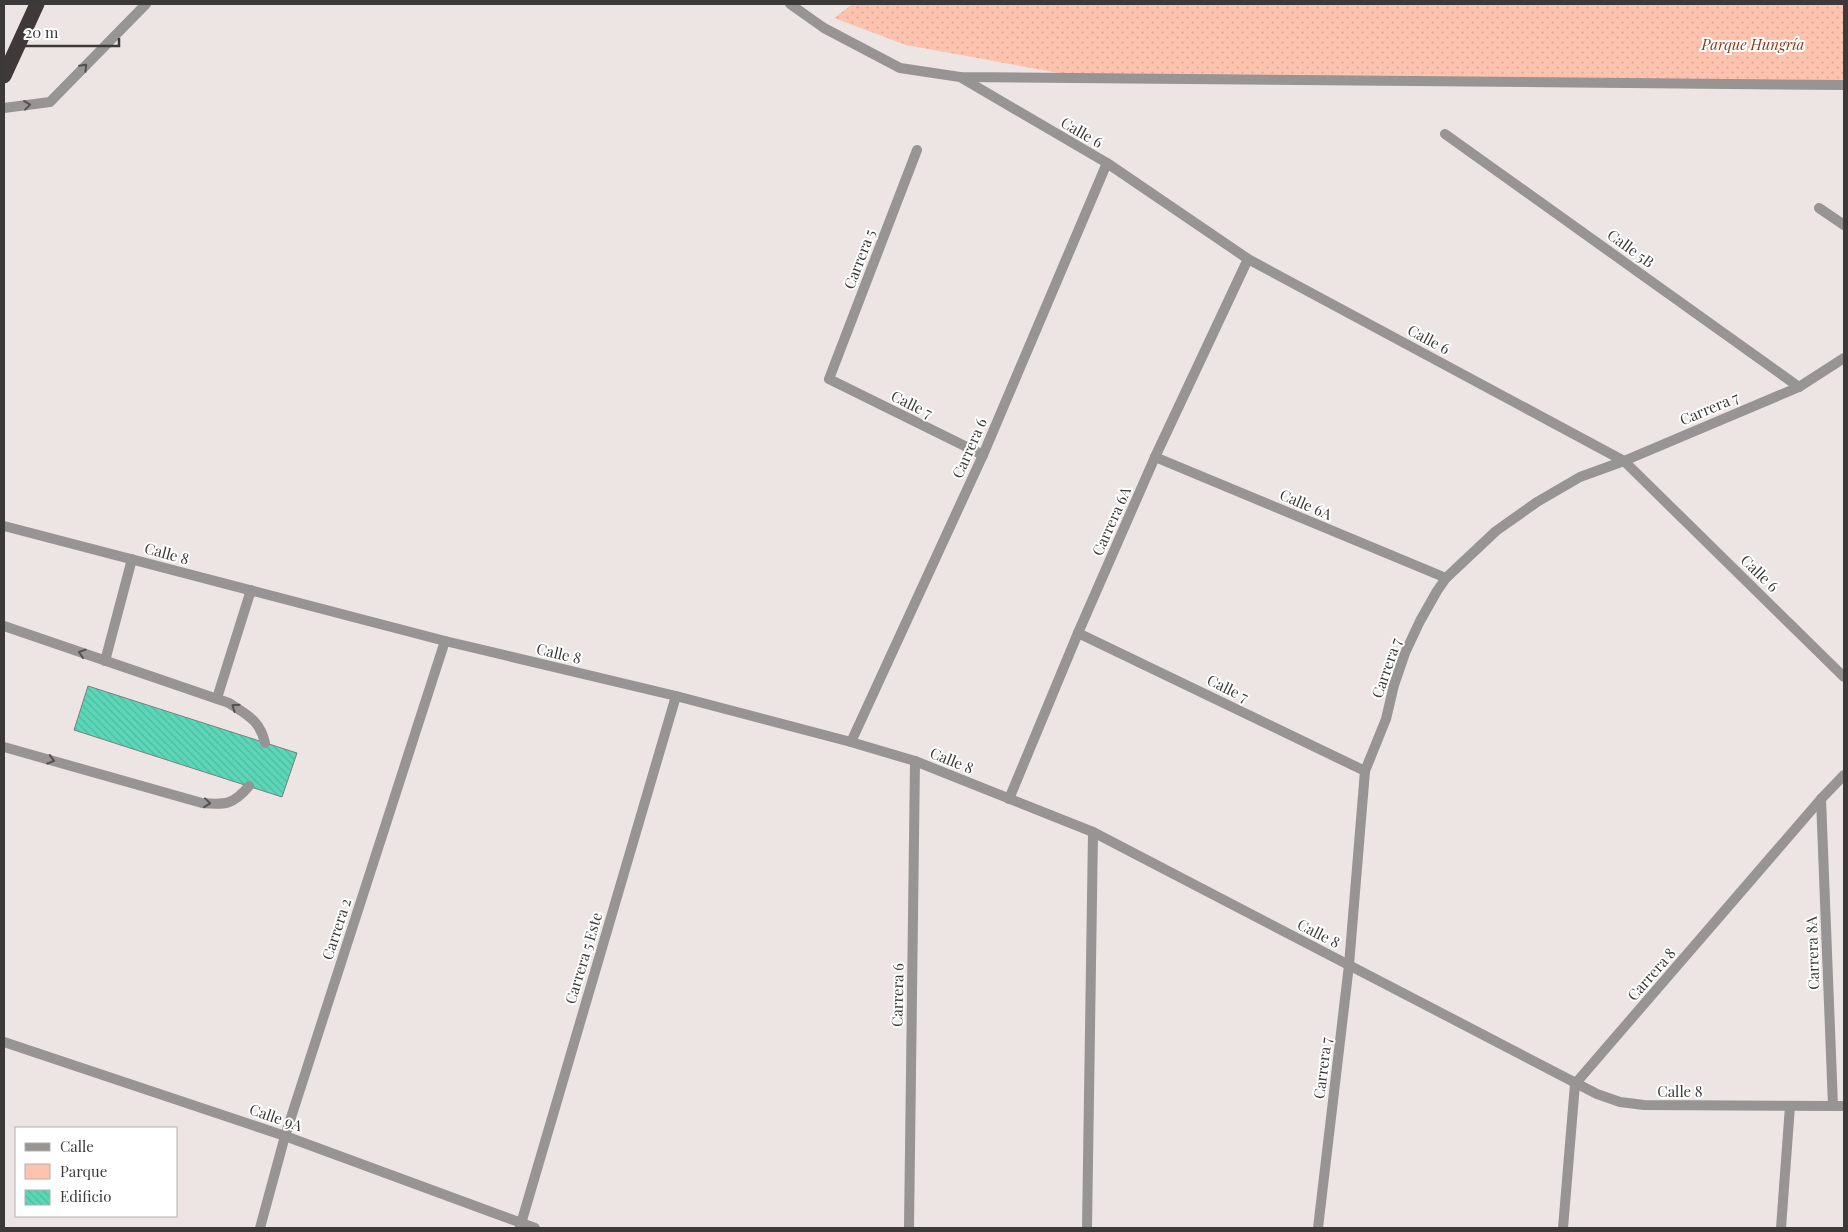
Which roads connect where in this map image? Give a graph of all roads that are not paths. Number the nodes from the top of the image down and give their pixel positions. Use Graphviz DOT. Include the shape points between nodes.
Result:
graph roads {
  1 [pos="37,4"];
  2 [pos="146,4"];
  3 [pos="790,4"];
  4 [pos="4,76"];
  5 [pos="960,77"];
  6 [pos="1844,85"];
  7 [pos="4,108"];
  8 [pos="1446,134"];
  9 [pos="918,150"];
  10 [pos="1107,163"];
  11 [pos="1819,208"];
  12 [pos="1844,225"];
  13 [pos="1248,259"];
  14 [pos="1844,358"];
  15 [pos="829,379"];
  16 [pos="1799,387"];
  17 [pos="983,456"];
  18 [pos="1155,457"];
  19 [pos="1624,461"];
  20 [pos="4,526"];
  21 [pos="132,559"];
  22 [pos="1446,578"];
  23 [pos="252,590"];
  24 [pos="4,626"];
  25 [pos="1078,633"];
  26 [pos="445,641"];
  27 [pos="105,660"];
  28 [pos="1844,677"];
  29 [pos="676,696"];
  30 [pos="217,698"];
  31 [pos="851,742"];
  32 [pos="265,743"];
  33 [pos="4,747"];
  34 [pos="914,762"];
  35 [pos="1365,771"];
  36 [pos="1844,775"];
  37 [pos="249,786"];
  38 [pos="1009,799"];
  39 [pos="1821,799"];
  40 [pos="1093,832"];
  41 [pos="1349,965"];
  42 [pos="4,1042"];
  43 [pos="1575,1084"];
  44 [pos="1790,1106"];
  45 [pos="1833,1106"];
  46 [pos="1844,1106"];
  47 [pos="285,1136"];
  48 [pos="520,1225"];
  49 [pos="260,1228"];
  50 [pos="535,1228"];
  51 [pos="909,1228"];
  52 [pos="1087,1228"];
  53 [pos="1318,1228"];
  54 [pos="1563,1228"];
  55 [pos="1781,1228"];
  1 -- 4 [label="highway"];
  7 -- 2 [label="street, one-way" via="50,102"];
  3 -- 5 [label="street" via="824,28 900,68"];
  5 -- 6 [label="street"];
  5 -- 10 [label="street, Calle 6"];
  8 -- 16 [label="street, Calle 5B"];
  9 -- 15 [label="street, Carrera 5"];
  10 -- 13 [label="street, Calle 6"];
  10 -- 17 [label="street, Carrera 6"];
  11 -- 12 [label="street"];
  13 -- 18 [label="street, Carrera 6A"];
  13 -- 19 [label="street, Calle 6"];
  14 -- 16 [label="street, Carrera 7"];
  15 -- 17 [label="street, Calle 7"];
  16 -- 19 [label="street, Carrera 7"];
  17 -- 31 [label="street, Carrera 6"];
  18 -- 22 [label="street, Calle 6A"];
  18 -- 25 [label="street, Carrera 6A"];
  19 -- 22 [label="street, Carrera 7" via="1580,477 1537,502 1496,531"];
  19 -- 28 [label="street, Calle 6"];
  20 -- 21 [label="street, Calle 8"];
  21 -- 23 [label="street, Calle 8"];
  21 -- 27 [label="street"];
  22 -- 35 [label="street, Carrera 7" via="1405,653 1386,719"];
  23 -- 26 [label="street, Calle 8"];
  23 -- 30 [label="street"];
  27 -- 24 [label="street, one-way"];
  25 -- 35 [label="street, Calle 7"];
  25 -- 38 [label="street, Carrera 6A"];
  26 -- 29 [label="street, Calle 8"];
  26 -- 47 [label="street, Carrera 2"];
  27 -- 30 [label="street"];
  29 -- 31 [label="street, Calle 8"];
  29 -- 48 [label="street, Carrera 5 Este"];
  32 -- 30 [label="street, one-way" via="262,730 254,720"];
  31 -- 34 [label="street, Calle 8"];
  33 -- 37 [label="street, one-way" via="202,803 225,805 240,797"];
  34 -- 38 [label="street, Calle 8"];
  34 -- 51 [label="street, Carrera 6"];
  35 -- 41 [label="street, Carrera 7"];
  36 -- 39 [label="street, Carrera 8"];
  38 -- 40 [label="street, Calle 8"];
  39 -- 43 [label="street, Carrera 8"];
  39 -- 45 [label="street, Carrera 8A"];
  40 -- 41 [label="street, Calle 8"];
  40 -- 52 [label="street"];
  41 -- 43 [label="street, Calle 8"];
  41 -- 53 [label="street, Carrera 7"];
  42 -- 47 [label="street, Calle 9A"];
  43 -- 44 [label="street, Calle 8" via="1613,1099 1644,1106"];
  43 -- 54 [label="street"];
  44 -- 45 [label="street, Calle 8"];
  44 -- 55 [label="street"];
  45 -- 46 [label="street, Calle 8"];
  47 -- 48 [label="street, Calle 9A"];
  47 -- 49 [label="street, Carrera 2"];
  48 -- 50 [label="street, Calle 9A"];
}
